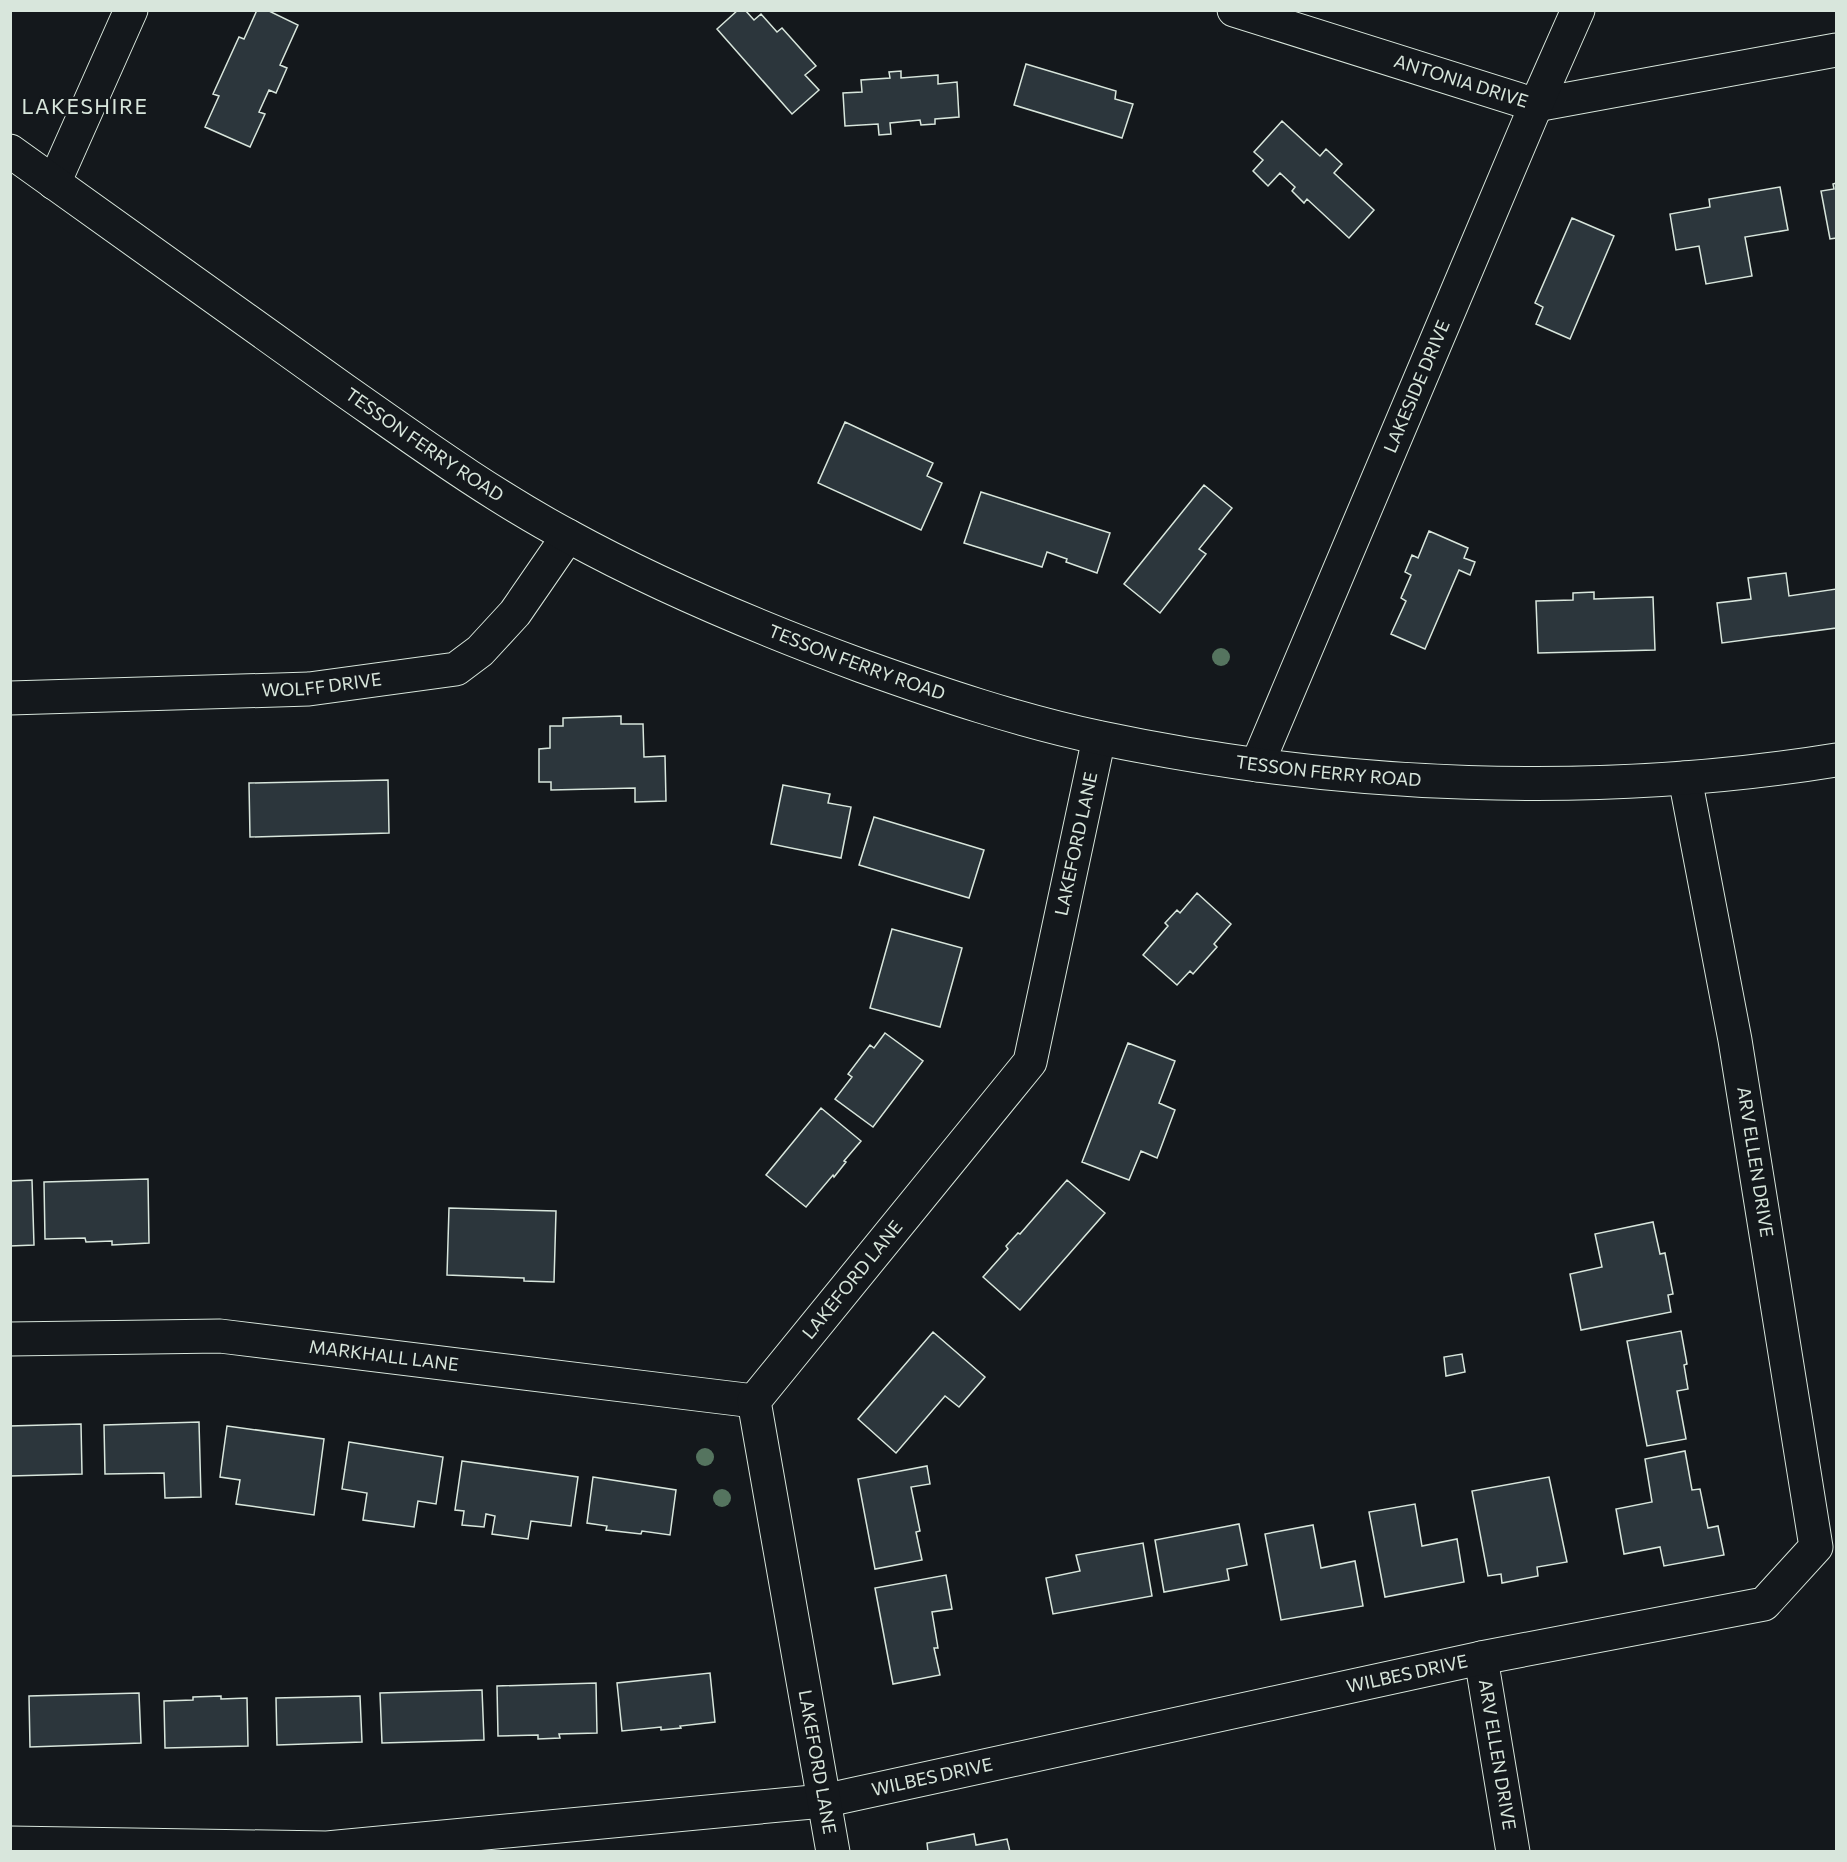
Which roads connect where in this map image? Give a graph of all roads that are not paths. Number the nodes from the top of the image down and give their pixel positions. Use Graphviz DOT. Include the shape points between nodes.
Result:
graph roads {
  1 [pos="131,10"];
  2 [pos="1234,10"];
  3 [pos="1578,10"];
  4 [pos="1836,50"];
  5 [pos="1536,105"];
  6 [pos="10,151"];
  7 [pos="54,183"];
  8 [pos="568,536"];
  9 [pos="10,698"];
  10 [pos="1099,738"];
  11 [pos="1836,760"];
  12 [pos="1257,765"];
  13 [pos="1685,778"];
  14 [pos="10,1339"];
  15 [pos="754,1401"];
  16 [pos="1816,1547"];
  17 [pos="1481,1658"];
  18 [pos="824,1801"];
  19 [pos="10,1843"];
  20 [pos="328,1850"];
  21 [pos="832,1851"];
  22 [pos="1513,1851"];
  1 -- 7 [label="street"];
  2 -- 5 [label="street, ANTONIA DRIVE"];
  3 -- 5 [label="street, LAKESIDE DRIVE"];
  4 -- 5 [label="street, ANTONIA DRIVE"];
  5 -- 12 [label="street, LAKESIDE DRIVE"];
  6 -- 7 [label="street, TESSON FERRY ROAD"];
  7 -- 8 [label="street, TESSON FERRY ROAD" via="448,462"];
  8 -- 9 [label="street, WOLFF DRIVE" via="515,613 480,651 456,669 309,689"];
  8 -- 10 [label="street, TESSON FERRY ROAD" via="672,588 794,641 914,685"];
  10 -- 12 [label="street, TESSON FERRY ROAD"];
  10 -- 15 [label="street, LAKEFORD LANE" via="1030,1062"];
  11 -- 13 [label="street, TESSON FERRY ROAD"];
  12 -- 13 [label="street, TESSON FERRY ROAD" via="1362,777 1468,782"];
  13 -- 16 [label="street, ARV ELLEN DRIVE" via="1735,1040"];
  14 -- 15 [label="street, MARKHALL LANE" via="220,1336"];
  15 -- 18 [label="street, LAKEFORD LANE"];
  16 -- 17 [label="street, WILBES DRIVE" via="1764,1604"];
  17 -- 18 [label="street, WILBES DRIVE"];
  17 -- 22 [label="street, ARV ELLEN DRIVE"];
  18 -- 20 [label="street, WILBES DRIVE"];
  18 -- 21 [label="street, LAKEFORD LANE"];
  19 -- 20 [label="street, WILBES DRIVE"];
}
